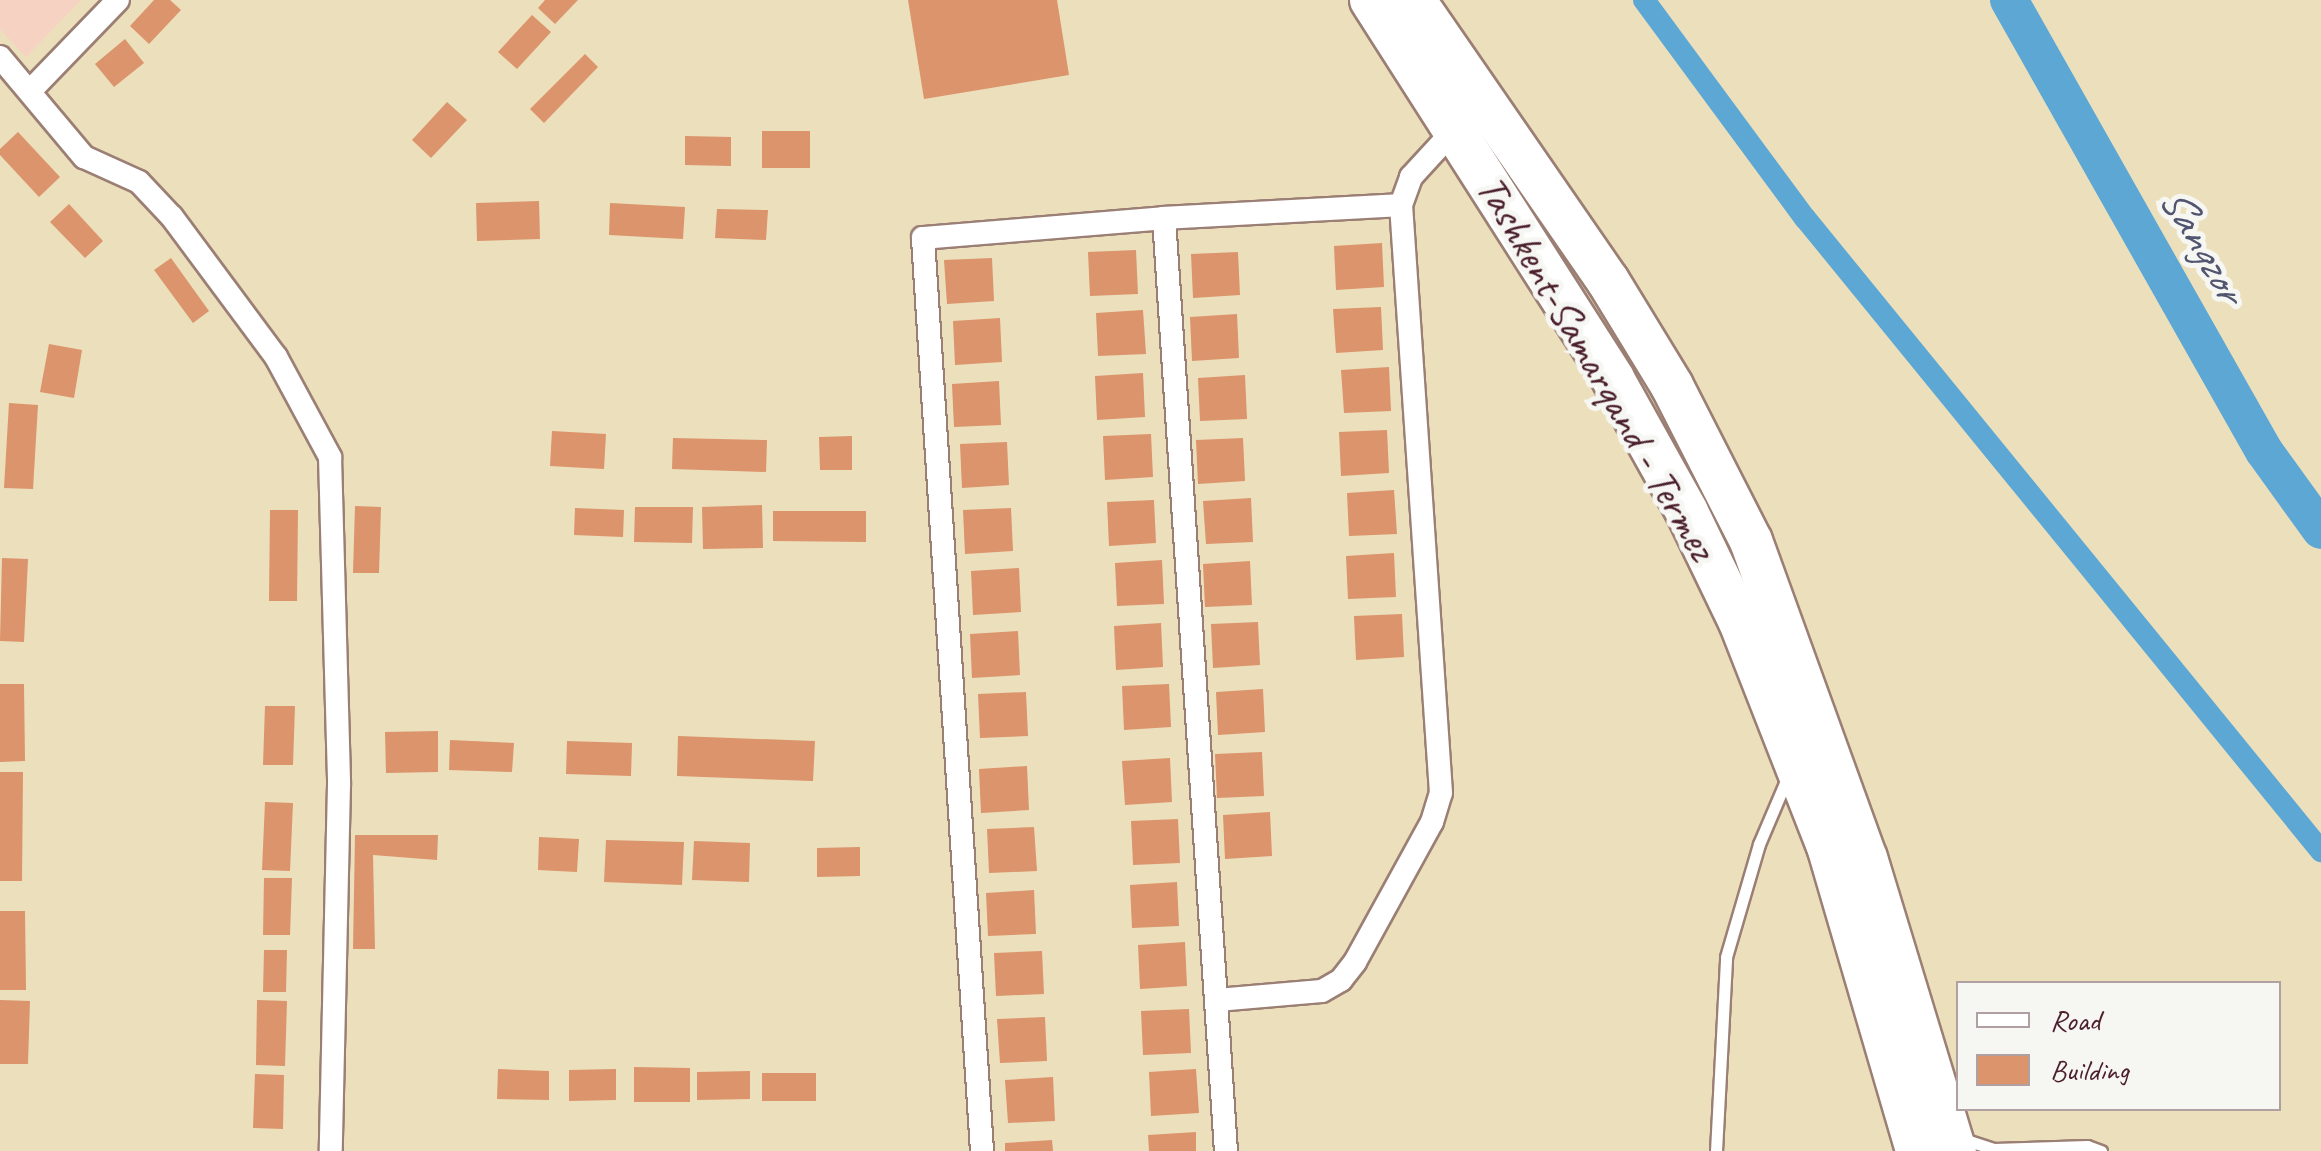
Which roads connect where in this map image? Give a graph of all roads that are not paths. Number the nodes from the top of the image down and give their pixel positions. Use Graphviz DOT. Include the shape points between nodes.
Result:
graph roads {
  1 [pos="118,0"];
  2 [pos="1370,0"];
  3 [pos="1414,0"];
  4 [pos="0,57"];
  5 [pos="30,90"];
  6 [pos="1454,130"];
  7 [pos="1401,205"];
  8 [pos="1164,218"];
  9 [pos="1608,281"];
  10 [pos="1570,310"];
  11 [pos="1796,758"];
  12 [pos="1216,1000"];
  13 [pos="1941,1146"];
  14 [pos="332,1151"];
  15 [pos="982,1151"];
  16 [pos="1226,1151"];
  17 [pos="1716,1151"];
  18 [pos="2101,1151"];
  1 -- 5 [label="street"];
  2 -- 6 [label="highway, Tashkent-Samarqand - Termez"];
  3 -- 9 [label="highway, Tashkent-Samarqand - Termez"];
  4 -- 5 [label="street"];
  5 -- 14 [label="street" via="84,156 140,182 172,217 276,357 330,457 339,785"];
  6 -- 7 [label="street" via="1410,177"];
  6 -- 10 [label="highway, Tashkent-Samarqand - Termez"];
  7 -- 8 [label="street"];
  7 -- 12 [label="street" via="1441,793 1432,822 1341,980 1322,991"];
  8 -- 12 [label="street"];
  8 -- 15 [label="street" via="923,238"];
  9 -- 10 [label="highway" via="1579,282"];
  9 -- 13 [label="highway, Tashkent-Samarqand - Termez" via="1672,386 1780,615 1866,858"];
  10 -- 11 [label="highway, Tashkent-Samarqand - Termez" via="1687,512"];
  11 -- 13 [label="highway, Tashkent-Samarqand - Termez" via="1862,954"];
  11 -- 17 [label="lane" via="1759,844 1726,957"];
  12 -- 16 [label="street"];
  13 -- 18 [label="lane"];
}
